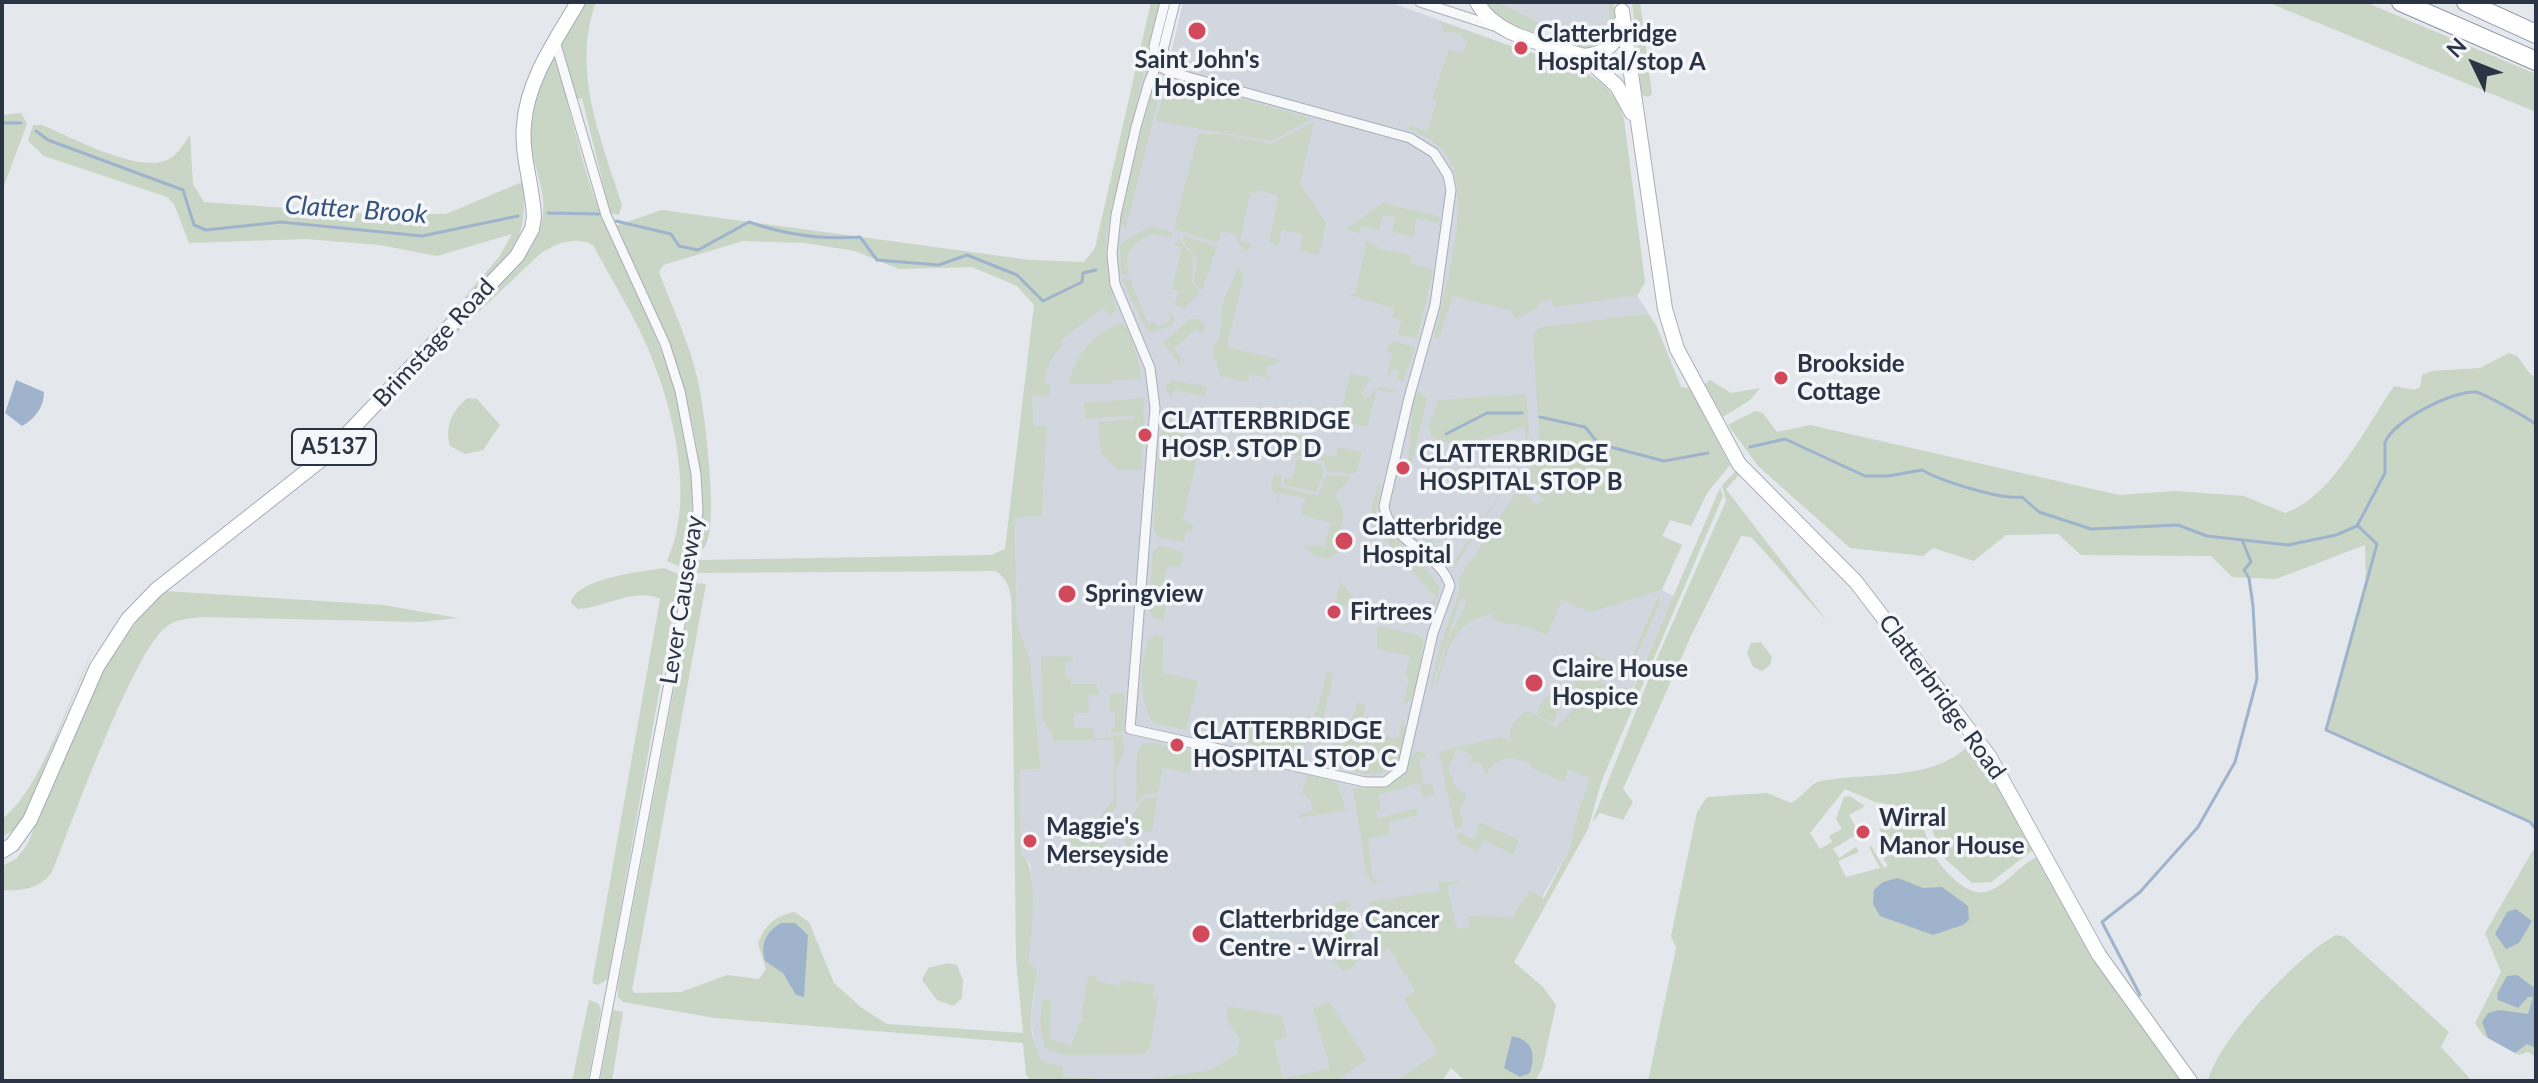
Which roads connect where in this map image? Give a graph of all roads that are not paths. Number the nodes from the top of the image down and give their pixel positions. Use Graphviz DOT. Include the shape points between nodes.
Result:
graph roads {
  1 [pos="578,2"];
  2 [pos="1165,2"];
  3 [pos="1175,2"];
  4 [pos="1420,2"];
  5 [pos="1433,2"];
  6 [pos="1445,2"];
  7 [pos="1477,2"];
  8 [pos="2401,2"];
  9 [pos="2466,2"];
  10 [pos="1621,6"];
  11 [pos="1500,28"];
  12 [pos="2536,34"];
  13 [pos="555,41"];
  14 [pos="1584,56"];
  15 [pos="2536,61"];
  16 [pos="1156,64"];
  17 [pos="1635,120"];
  18 [pos="2,851"];
  19 [pos="594,1081"];
  20 [pos="2190,1081"];
  1 -- 13 [label="main road, Brimstage Road / A5137"];
  2 -- 16 [label="street" via="1154,46"];
  3 -- 16 [label="street"];
  4 -- 11 [label="street"];
  5 -- 6 [label="street"];
  7 -- 11 [label="main road"];
  8 -- 15 [label="highway"];
  9 -- 12 [label="highway"];
  10 -- 14 [label="main road" via="1621,26 1613,44"];
  10 -- 17 [label="main road"];
  11 -- 14 [label="main road"];
  13 -- 18 [label="main road, Brimstage Road / A5137" via="528,101 523,127 534,217 517,256 326,456 156,590 128,619 97,667 30,820"];
  13 -- 19 [label="street, Lever Causeway" via="606,215 665,344 680,391 697,498 692,561"];
  14 -- 17 [label="main road" via="1617,86"];
  16 -- 16 [label="street" via="1410,138 1434,153 1448,175 1441,280 1384,506 1389,521 1447,577 1449,590 1433,633 1402,769 1385,782 1365,782 1130,729 1155,408 1150,368 1115,284 1112,254 1136,127"];
  17 -- 20 [label="main road, Clatterbridge Road" via="1665,309 1677,349 1723,438 1737,461 1856,582 1981,744 2099,955"];
}
